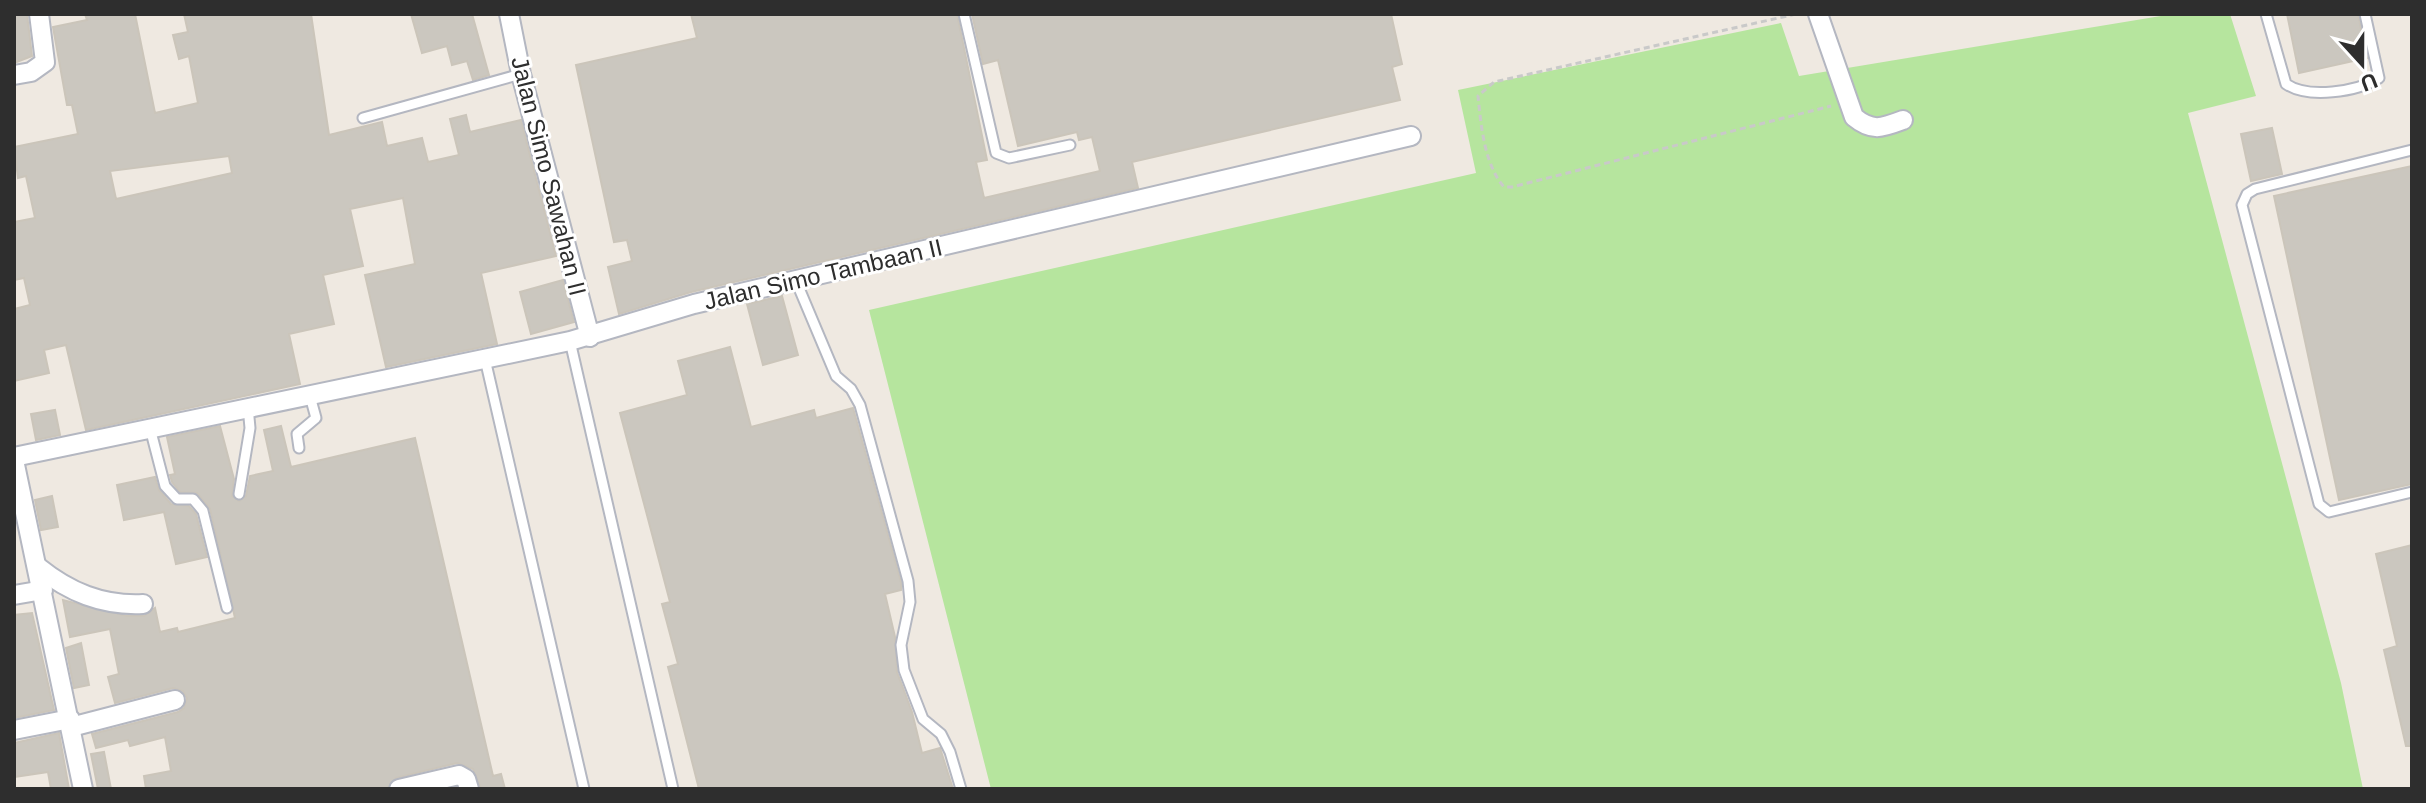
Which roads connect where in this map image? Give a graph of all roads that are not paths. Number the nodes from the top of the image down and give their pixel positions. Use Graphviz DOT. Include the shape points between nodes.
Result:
graph roads {
  1 [pos="39,14"];
  2 [pos="509,14"];
  3 [pos="964,14"];
  4 [pos="1818,14"];
  5 [pos="2266,14"];
  6 [pos="2365,14"];
  7 [pos="521,74"];
  8 [pos="14,75"];
  9 [pos="363,118"];
  10 [pos="1903,120"];
  11 [pos="1411,136"];
  12 [pos="1070,145"];
  13 [pos="2412,150"];
  14 [pos="796,281"];
  15 [pos="590,337"];
  16 [pos="570,341"];
  17 [pos="485,359"];
  18 [pos="310,396"];
  19 [pos="241,408"];
  20 [pos="150,428"];
  21 [pos="299,448"];
  22 [pos="14,458"];
  23 [pos="2412,492"];
  24 [pos="239,494"];
  25 [pos="38,567"];
  26 [pos="43,590"];
  27 [pos="14,595"];
  28 [pos="143,604"];
  29 [pos="227,608"];
  30 [pos="175,700"];
  31 [pos="70,723"];
  32 [pos="14,730"];
  33 [pos="464,782"];
  34 [pos="83,789"];
  35 [pos="404,789"];
  36 [pos="584,789"];
  37 [pos="673,789"];
  38 [pos="961,789"];
  1 -- 8 [label="street" via="45,62"];
  2 -- 7 [label="street, Jalan Simo Sawahan II"];
  3 -- 12 [label="lane" via="996,153 1009,158"];
  4 -- 10 [label="street" via="1854,117 1866,127 1880,129"];
  5 -- 6 [label="lane" via="2286,84 2331,91 2379,78"];
  7 -- 9 [label="lane"];
  7 -- 15 [label="street, Jalan Simo Sawahan II"];
  11 -- 14 [label="street, Jalan Simo Tambaan II"];
  13 -- 23 [label="lane" via="2255,189 2242,205 2319,504 2329,512"];
  14 -- 15 [label="street, Jalan Simo Tambaan II" via="694,304"];
  14 -- 38 [label="lane" via="836,376 860,405 908,581 910,602 901,645 904,670 923,719 941,734 950,752"];
  15 -- 16 [label="street, Jalan Simo Tambaan II"];
  16 -- 17 [label="street, Jalan Simo Tambaan II"];
  16 -- 37 [label="lane"];
  17 -- 18 [label="street, Jalan Simo Tambaan II"];
  17 -- 36 [label="lane"];
  18 -- 19 [label="street, Jalan Simo Tambaan II"];
  18 -- 21 [label="lane" via="316,418 297,434"];
  19 -- 20 [label="street, Jalan Simo Tambaan II"];
  19 -- 24 [label="lane" via="250,428"];
  20 -- 22 [label="street, Jalan Simo Tambaan II"];
  20 -- 29 [label="lane" via="165,486 177,499 193,499 203,511"];
  22 -- 25 [label="street"];
  25 -- 26 [label="street"];
  25 -- 28 [label="street" via="77,593 114,604"];
  26 -- 27 [label="street"];
  26 -- 31 [label="street"];
  30 -- 31 [label="street"];
  31 -- 32 [label="street"];
  31 -- 34 [label="street"];
  33 -- 35 [label="street"];
}
